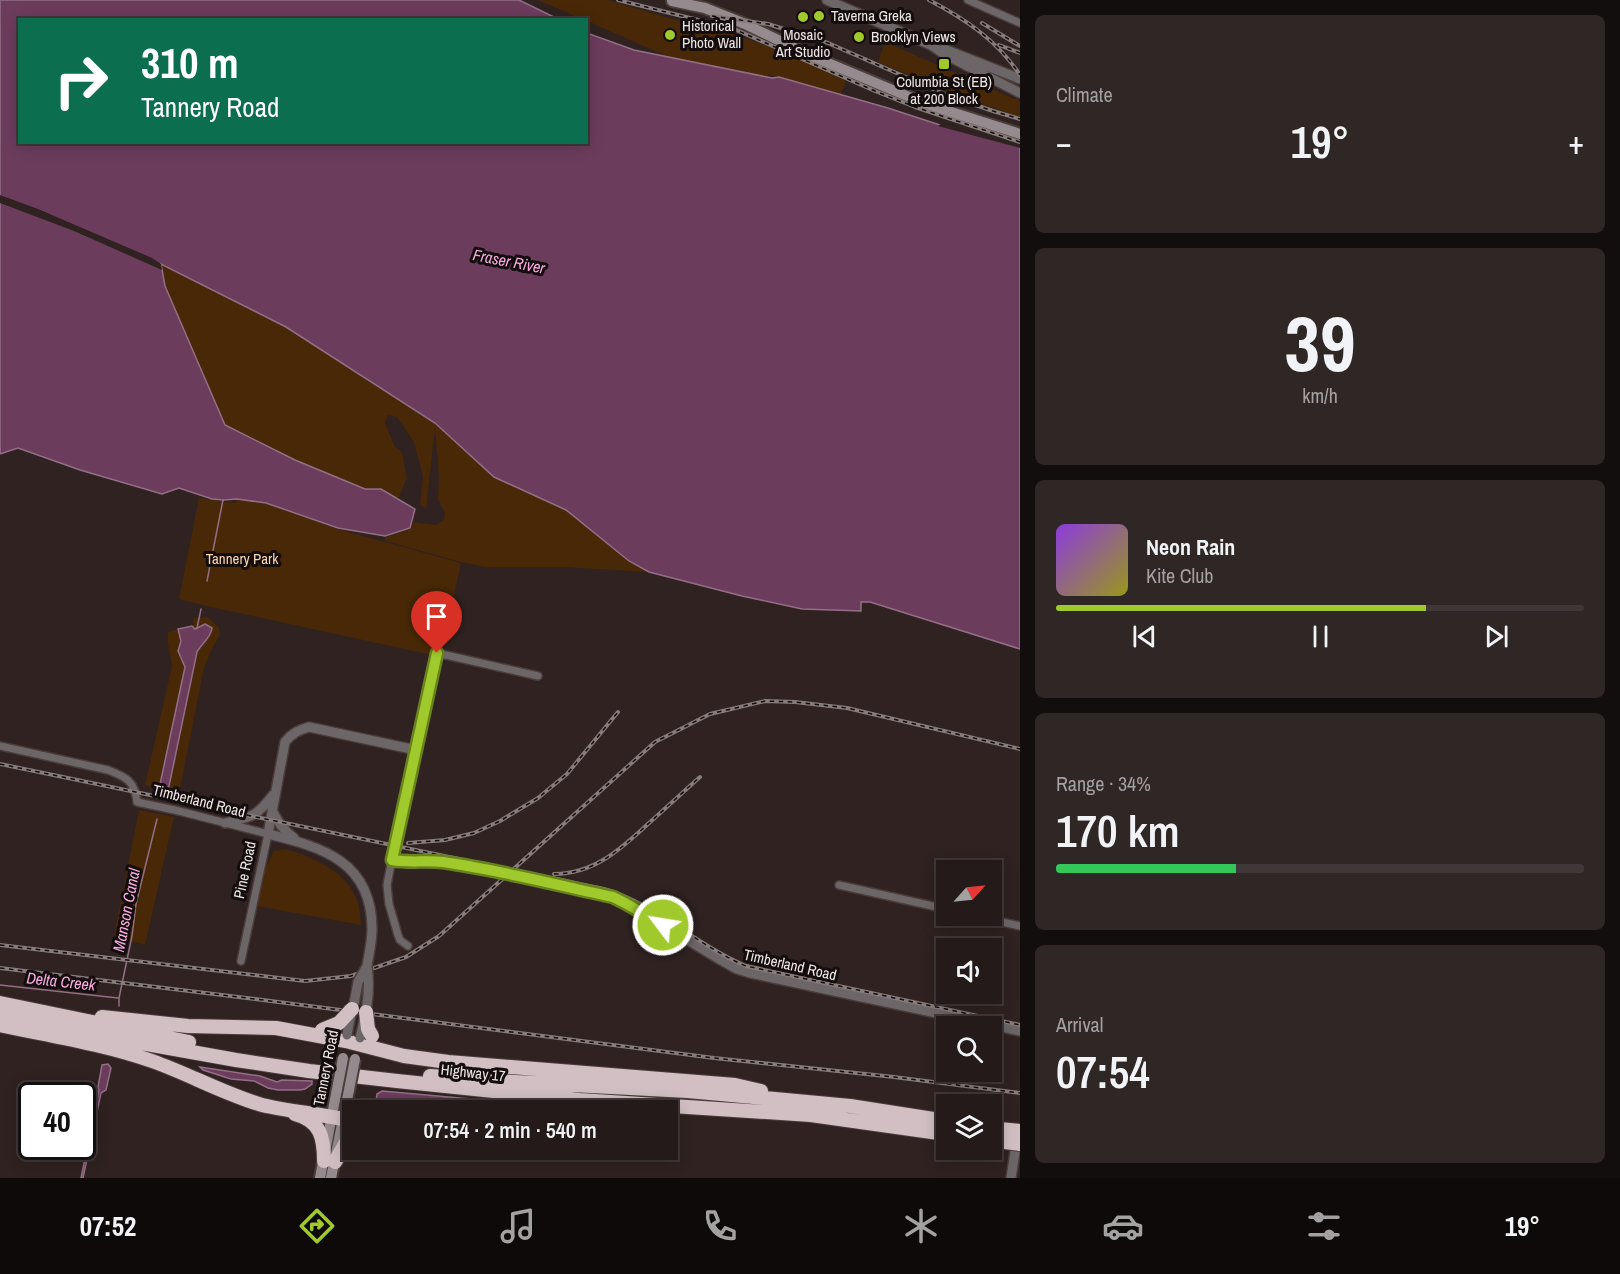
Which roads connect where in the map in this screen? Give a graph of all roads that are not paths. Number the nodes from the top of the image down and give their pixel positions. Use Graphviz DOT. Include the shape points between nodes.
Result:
graph roads {
  1 [pos="827,0"];
  2 [pos="968,0"];
  3 [pos="672,1"];
  4 [pos="1020,23"];
  5 [pos="931,45"];
  6 [pos="1020,79"];
  7 [pos="1020,93"];
  8 [pos="1020,134"];
  9 [pos="538,676"];
  10 [pos="0,746"];
  11 [pos="416,750"];
  12 [pos="275,793"];
  13 [pos="272,810"];
  14 [pos="225,823"];
  15 [pos="267,834"];
  16 [pos="299,841"];
  17 [pos="392,860"];
  18 [pos="839,885"];
  19 [pos="936,907"];
  20 [pos="1002,922"];
  21 [pos="1020,926"];
  22 [pos="408,946"];
  23 [pos="241,961"];
  24 [pos="368,966"];
  25 [pos="0,1002"];
  26 [pos="359,1011"];
  27 [pos="0,1012"];
  28 [pos="0,1025"];
  29 [pos="1020,1030"];
  30 [pos="316,1031"];
  31 [pos="353,1040"];
  32 [pos="404,1056"];
  33 [pos="347,1100"];
  34 [pos="593,1100"];
  35 [pos="813,1103"];
  36 [pos="678,1107"];
  37 [pos="278,1108"];
  38 [pos="342,1113"];
  39 [pos="342,1118"];
  40 [pos="936,1120"];
  41 [pos="342,1121"];
  42 [pos="1020,1126"];
  43 [pos="1020,1131"];
  44 [pos="936,1133"];
  45 [pos="1002,1134"];
  46 [pos="1002,1138"];
  47 [pos="1020,1144"];
  48 [pos="342,1147"];
  49 [pos="329,1162"];
  50 [pos="320,1178"];
  51 [pos="331,1178"];
  52 [pos="1011,1178"];
  1 -- 5 [label="street"];
  2 -- 4 [label="street"];
  3 -- 8 [label="main road" via="705,8 926,104"];
  5 -- 6 [label="street"];
  5 -- 7 [label="street"];
  9 -- 11 [label="street" via="437,653"];
  10 -- 14 [label="street, Timberland Road" via="108,770 123,776 135,788 137,802"];
  11 -- 12 [label="street, Pine Road" via="309,727 285,742"];
  11 -- 17 [label="street"];
  12 -- 13 [label="street, Pine Road"];
  12 -- 14 [label="street" via="252,817"];
  13 -- 15 [label="street, Pine Road"];
  13 -- 16 [label="street" via="277,822"];
  14 -- 15 [label="street, Timberland Road"];
  15 -- 16 [label="street, Tannery Road"];
  15 -- 23 [label="street, Pine Road"];
  16 -- 24 [label="street, Tannery Road" via="342,861 358,879 372,916"];
  17 -- 22 [label="street" via="388,894 398,935"];
  17 -- 29 [label="street, Timberland Road" via="442,862 613,897 750,973"];
  18 -- 19 [label="street"];
  20 -- 21 [label="street"];
  24 -- 26 [label="street, Tannery Road, bridge" via="370,982"];
  24 -- 26 [label="street, Tannery Road, bridge" via="358,982"];
  25 -- 30 [label="highway" via="171,1025"];
  25 -- 35 [label="highway, Highway 17" via="236,1051 403,1074 688,1091"];
  26 -- 30 [label="highway, bridge"];
  26 -- 31 [label="street, Tannery Road, bridge"];
  26 -- 31 [label="street, Tannery Road, bridge"];
  26 -- 32 [label="highway, bridge" via="375,1041"];
  27 -- 34 [label="highway, Highway 17" via="141,1043 309,1071"];
  28 -- 37 [label="highway" via="122,1052"];
  30 -- 31 [label="highway"];
  31 -- 32 [label="highway"];
  31 -- 33 [label="main road, Tannery Road, bridge" via="355,1059"];
  31 -- 38 [label="main road, Tannery Road, bridge" via="343,1058 337,1089"];
  32 -- 35 [label="highway" via="482,1066 735,1084"];
  35 -- 40 [label="highway, Highway 17"];
  36 -- 44 [label="highway, Highway 17" via="811,1115"];
  37 -- 39 [label="highway"];
  37 -- 49 [label="highway" via="316,1126"];
  41 -- 49 [label="main road, Tannery Road"];
  42 -- 52 [label="street"];
  43 -- 45 [label="highway, bridge"];
  46 -- 47 [label="highway, bridge"];
  48 -- 49 [label="highway"];
  49 -- 50 [label="main road, Tannery Road"];
  49 -- 51 [label="main road, Tannery Road"];
}
